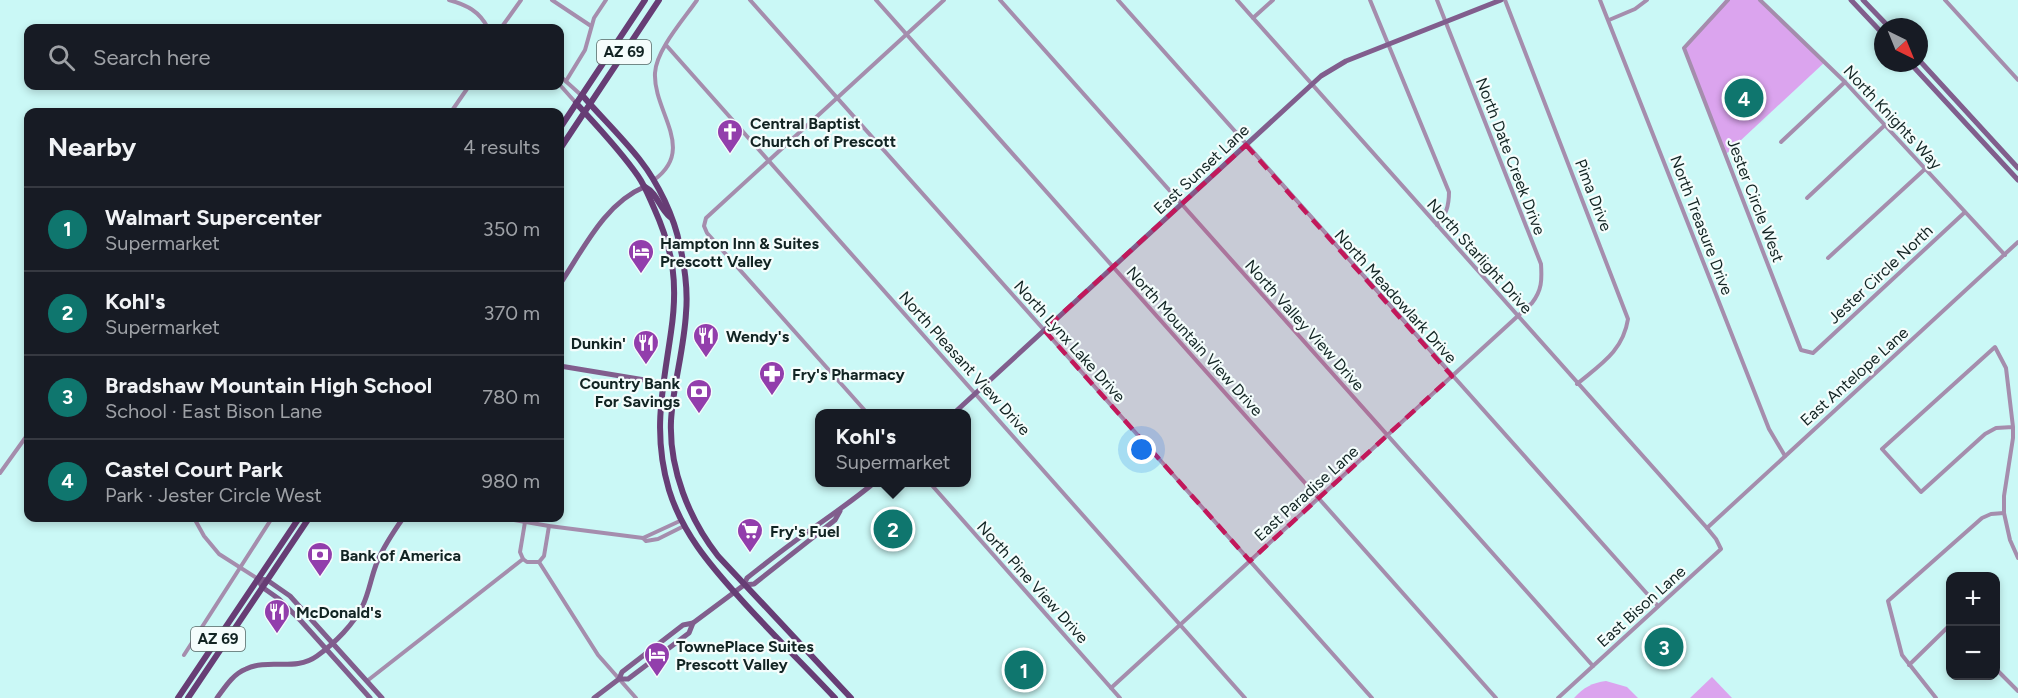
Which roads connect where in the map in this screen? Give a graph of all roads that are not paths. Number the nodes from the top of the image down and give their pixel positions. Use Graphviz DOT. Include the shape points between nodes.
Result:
graph roads {
  1 [pos="449,0"];
  2 [pos="521,0"];
  3 [pos="552,0"];
  4 [pos="606,0"];
  5 [pos="645,0"];
  6 [pos="659,0"];
  7 [pos="697,0"];
  8 [pos="750,0"];
  9 [pos="876,0"];
  10 [pos="944,0"];
  11 [pos="1000,0"];
  12 [pos="1118,0"];
  13 [pos="1237,0"];
  14 [pos="1273,0"];
  15 [pos="1370,0"];
  16 [pos="1437,0"];
  17 [pos="1503,0"];
  18 [pos="1600,0"];
  19 [pos="1647,0"];
  20 [pos="1728,0"];
  21 [pos="1760,0"];
  22 [pos="1851,0"];
  23 [pos="1863,0"];
  24 [pos="1945,0"];
  25 [pos="1253,18"];
  26 [pos="1880,18"];
  27 [pos="1609,20"];
  28 [pos="1446,22"];
  29 [pos="486,24"];
  30 [pos="504,24"];
  31 [pos="1874,24"];
  32 [pos="591,26"];
  33 [pos="907,34"];
  34 [pos="666,45"];
  35 [pos="1388,45"];
  36 [pos="1928,70"];
  37 [pos="1919,72"];
  38 [pos="1937,80"];
  39 [pos="2018,80"];
  40 [pos="566,81"];
  41 [pos="1845,82"];
  42 [pos="1312,84"];
  43 [pos="1931,85"];
  44 [pos="466,90"];
  45 [pos="564,90"];
  46 [pos="582,95"];
  47 [pos="837,98"];
  48 [pos="576,103"];
  49 [pos="590,105"];
  50 [pos="455,108"];
  51 [pos="585,112"];
  52 [pos="564,122"];
  53 [pos="1885,125"];
  54 [pos="1781,142"];
  55 [pos="564,143"];
  56 [pos="1246,145"];
  57 [pos="626,161"];
  58 [pos="769,161"];
  59 [pos="2018,168"];
  60 [pos="1926,169"];
  61 [pos="2018,180"];
  62 [pos="653,181"];
  63 [pos="644,187"];
  64 [pos="1807,198"];
  65 [pos="1182,204"];
  66 [pos="1964,213"];
  67 [pos="671,218"];
  68 [pos="1437,225"];
  69 [pos="2018,242"];
  70 [pos="2005,255"];
  71 [pos="1828,258"];
  72 [pos="1113,268"];
  73 [pos="564,278"];
  74 [pos="1518,316"];
  75 [pos="1044,330"];
  76 [pos="1812,353"];
  77 [pos="564,367"];
  78 [pos="1452,376"];
  79 [pos="663,383"];
  80 [pos="1577,384"];
  81 [pos="675,385"];
  82 [pos="975,393"];
  83 [pos="864,409"];
  84 [pos="958,409"];
  85 [pos="2013,427"];
  86 [pos="1388,436"];
  87 [pos="24,440"];
  88 [pos="1785,456"];
  89 [pos="0,474"];
  90 [pos="870,487"];
  91 [pos="933,487"];
  92 [pos="1318,498"];
  93 [pos="840,511"];
  94 [pos="2004,513"];
  95 [pos="196,522"];
  96 [pos="269,522"];
  97 [pos="296,522"];
  98 [pos="306,522"];
  99 [pos="401,522"];
  100 [pos="525,522"];
  101 [pos="683,523"];
  102 [pos="549,526"];
  103 [pos="1707,528"];
  104 [pos="2018,558"];
  105 [pos="523,559"];
  106 [pos="1250,561"];
  107 [pos="539,562"];
  108 [pos="240,566"];
  109 [pos="258,579"];
  110 [pos="267,580"];
  111 [pos="744,585"];
  112 [pos="262,587"];
  113 [pos="734,592"];
  114 [pos="1658,606"];
  115 [pos="693,623"];
  116 [pos="1180,625"];
  117 [pos="1949,626"];
  118 [pos="332,643"];
  119 [pos="326,648"];
  120 [pos="184,655"];
  121 [pos="1909,665"];
  122 [pos="1593,666"];
  123 [pos="2000,674"];
  124 [pos="619,679"];
  125 [pos="367,681"];
  126 [pos="1111,688"];
  127 [pos="2018,691"];
  128 [pos="178,698"];
  129 [pos="188,698"];
  130 [pos="217,698"];
  131 [pos="370,698"];
  132 [pos="382,698"];
  133 [pos="594,698"];
  134 [pos="636,698"];
  135 [pos="835,698"];
  136 [pos="851,698"];
  137 [pos="1120,698"];
  138 [pos="1245,698"];
  139 [pos="1372,698"];
  140 [pos="1496,698"];
  141 [pos="1558,698"];
  142 [pos="1936,698"];
  1 -- 29 [label="street" via="468,6"];
  2 -- 30 [label="street"];
  3 -- 32 [label="street"];
  4 -- 32 [label="street"];
  5 -- 46 [label="main road, AZ 69"];
  6 -- 49 [label="main road, AZ 69"];
  7 -- 34 [label="street"];
  8 -- 47 [label="street, North Lynx Lake Drive"];
  9 -- 33 [label="street, North Mountain View Drive"];
  10 -- 33 [label="street"];
  11 -- 65 [label="street, North Valley View Drive"];
  12 -- 56 [label="street, North Meadowlark Drive"];
  13 -- 25 [label="street, North Starlight Drive"];
  14 -- 25 [label="street"];
  15 -- 35 [label="street"];
  16 -- 28 [label="street, North Date Creek Drive"];
  17 -- 28 [label="street, East Sunset Lane"];
  17 -- 80 [label="street, Pima Drive" via="1628,319 1617,348"];
  18 -- 27 [label="street, North Treasure Drive"];
  19 -- 27 [label="street"];
  20 -- 76 [label="street, Jester Circle West" via="1684,48 1801,350"];
  21 -- 41 [label="street, North Knights Way"];
  22 -- 31 [label="street"];
  23 -- 26 [label="street"];
  24 -- 39 [label="street"];
  25 -- 42 [label="street, North Starlight Drive"];
  27 -- 88 [label="street, North Treasure Drive" via="1770,431"];
  28 -- 35 [label="street, East Sunset Lane"];
  28 -- 74 [label="street, North Date Creek Drive" via="1541,264 1539,294"];
  32 -- 40 [label="street" via="585,50"];
  33 -- 47 [label="street"];
  33 -- 72 [label="street, North Mountain View Drive"];
  34 -- 58 [label="street, North Pleasant View Drive"];
  34 -- 62 [label="street" via="658,59 656,78 674,146 668,166"];
  35 -- 42 [label="street, East Sunset Lane" via="1338,65"];
  35 -- 68 [label="street" via="1449,192 1449,205"];
  36 -- 38 [label="street"];
  37 -- 43 [label="street"];
  38 -- 43 [label="street"];
  38 -- 59 [label="street"];
  40 -- 46 [label="street"];
  41 -- 53 [label="street, North Knights Way"];
  41 -- 54 [label="street"];
  42 -- 56 [label="street, East Sunset Lane"];
  42 -- 68 [label="street, North Starlight Drive"];
  43 -- 61 [label="street"];
  44 -- 50 [label="street"];
  45 -- 48 [label="street"];
  46 -- 48 [label="main road, AZ 69"];
  46 -- 49 [label="main road"];
  47 -- 58 [label="street"];
  47 -- 75 [label="street, North Lynx Lake Drive"];
  48 -- 51 [label="main road"];
  48 -- 52 [label="main road, AZ 69"];
  49 -- 51 [label="main road, AZ 69"];
  49 -- 62 [label="main road"];
  51 -- 55 [label="main road, AZ 69"];
  51 -- 57 [label="main road"];
  53 -- 60 [label="street, North Knights Way"];
  53 -- 64 [label="street"];
  56 -- 65 [label="street, East Sunset Lane"];
  56 -- 78 [label="street, North Meadowlark Drive"];
  57 -- 62 [label="main road"];
  57 -- 63 [label="main road"];
  58 -- 82 [label="street, North Pleasant View Drive"];
  58 -- 83 [label="street" via="706,218 704,226"];
  60 -- 66 [label="street, North Knights Way"];
  60 -- 71 [label="street"];
  62 -- 67 [label="main road"];
  63 -- 67 [label="main road" via="654,193"];
  63 -- 73 [label="street" via="612,210"];
  63 -- 79 [label="main road" via="670,250 674,276"];
  65 -- 72 [label="street, East Sunset Lane"];
  65 -- 86 [label="street, North Valley View Drive"];
  66 -- 70 [label="street, North Knights Way"];
  66 -- 76 [label="street, Jester Circle North"];
  67 -- 81 [label="main road" via="680,243 686,292"];
  68 -- 74 [label="street, North Starlight Drive"];
  69 -- 70 [label="street, East Antelope Lane"];
  70 -- 88 [label="street, East Antelope Lane"];
  72 -- 75 [label="street, East Sunset Lane"];
  72 -- 92 [label="street, North Mountain View Drive"];
  74 -- 78 [label="street, East Paradise Lane"];
  74 -- 80 [label="street, North Starlight Drive"];
  75 -- 82 [label="street, East Sunset Lane"];
  75 -- 106 [label="street, North Lynx Lake Drive"];
  77 -- 79 [label="street"];
  78 -- 86 [label="street, East Paradise Lane"];
  78 -- 114 [label="street, North Meadowlark Drive"];
  79 -- 81 [label="street"];
  79 -- 101 [label="main road" via="658,429 670,492"];
  80 -- 103 [label="street, North Starlight Drive"];
  81 -- 111 [label="main road" via="672,441 688,507 702,534"];
  82 -- 84 [label="street, East Sunset Lane"];
  82 -- 116 [label="street, North Pleasant View Drive"];
  85 -- 85 [label="street" via="2006,368 1995,347 1882,449 1921,492 1985,434 1996,428"];
  85 -- 94 [label="street"];
  86 -- 92 [label="street, East Paradise Lane"];
  86 -- 122 [label="street, North Valley View Drive"];
  87 -- 89 [label="street"];
  88 -- 103 [label="street, East Antelope Lane"];
  90 -- 93 [label="street"];
  91 -- 126 [label="street, North Pine View Drive"];
  92 -- 106 [label="street, East Paradise Lane"];
  92 -- 140 [label="street, North Mountain View Drive"];
  93 -- 111 [label="street" via="789,545 747,578"];
  93 -- 111 [label="street" via="835,520 778,566 754,584"];
  94 -- 104 [label="street"];
  94 -- 121 [label="street" via="1982,518 1888,601 1902,655"];
  95 -- 108 [label="street" via="219,554"];
  96 -- 108 [label="street"];
  97 -- 109 [label="main road, AZ 69"];
  98 -- 110 [label="main road, AZ 69"];
  99 -- 118 [label="street" via="384,546 359,612"];
  100 -- 102 [label="street"];
  100 -- 105 [label="street" via="520,552"];
  101 -- 102 [label="street" via="643,538"];
  101 -- 113 [label="main road" via="706,560"];
  102 -- 107 [label="street" via="544,556"];
  103 -- 114 [label="street, East Bison Lane" via="1721,549"];
  105 -- 107 [label="street"];
  105 -- 125 [label="street"];
  106 -- 116 [label="street, East Paradise Lane"];
  106 -- 139 [label="street, North Lynx Lake Drive"];
  107 -- 124 [label="street" via="598,655"];
  108 -- 109 [label="street"];
  108 -- 120 [label="street"];
  109 -- 110 [label="street"];
  109 -- 112 [label="street"];
  109 -- 128 [label="main road, AZ 69"];
  110 -- 112 [label="main road, AZ 69"];
  110 -- 118 [label="street" via="290,596"];
  111 -- 113 [label="street"];
  111 -- 136 [label="main road"];
  112 -- 119 [label="street" via="279,599"];
  112 -- 129 [label="main road, AZ 69"];
  113 -- 115 [label="street"];
  113 -- 135 [label="main road"];
  114 -- 122 [label="street, East Bison Lane"];
  115 -- 124 [label="street" via="676,630 622,672"];
  115 -- 124 [label="street" via="689,633 628,679"];
  116 -- 126 [label="street, East Paradise Lane"];
  116 -- 138 [label="street, North Pleasant View Drive"];
  117 -- 121 [label="street"];
  118 -- 119 [label="street"];
  118 -- 125 [label="street"];
  119 -- 130 [label="street" via="300,664 246,669"];
  119 -- 131 [label="street"];
  121 -- 142 [label="street"];
  122 -- 141 [label="street, East Bison Lane"];
  123 -- 127 [label="street"];
  124 -- 133 [label="street"];
  124 -- 134 [label="street"];
  125 -- 132 [label="street"];
  126 -- 137 [label="street, North Pine View Drive"];
}
